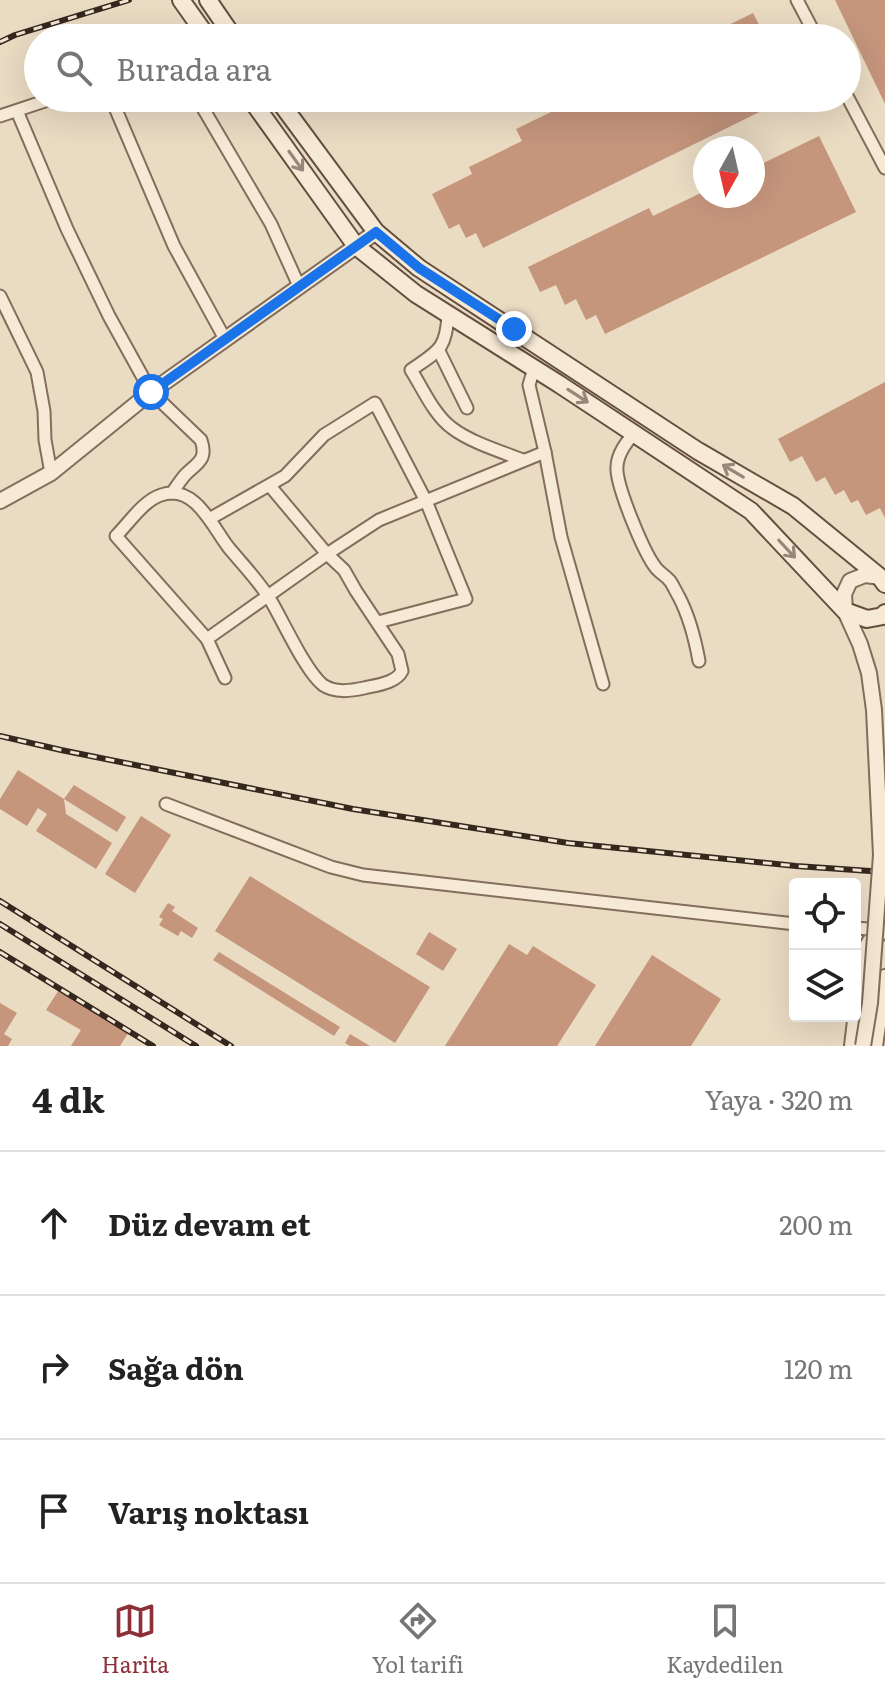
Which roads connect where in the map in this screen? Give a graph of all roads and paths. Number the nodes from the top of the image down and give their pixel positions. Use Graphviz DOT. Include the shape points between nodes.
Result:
graph roads {
  1 [pos="181,0"];
  2 [pos="208,0"];
  3 [pos="797,0"];
  4 [pos="198,24"];
  5 [pos="224,24"];
  6 [pos="810,24"];
  7 [pos="24,109"];
  8 [pos="17,111"];
  9 [pos="117,112"];
  10 [pos="205,112"];
  11 [pos="260,112"];
  12 [pos="287,112"];
  13 [pos="856,112"];
  14 [pos="0,116"];
  15 [pos="882,155"];
  16 [pos="885,168"];
  17 [pos="376,232"];
  18 [pos="356,246"];
  19 [pos="299,286"];
  20 [pos="0,296"];
  21 [pos="448,315"];
  22 [pos="225,339"];
  23 [pos="439,351"];
  24 [pos="534,368"];
  25 [pos="151,392"];
  26 [pos="467,408"];
  27 [pos="634,433"];
  28 [pos="545,452"];
  29 [pos="523,460"];
  30 [pos="51,473"];
  31 [pos="270,486"];
  32 [pos="172,493"];
  33 [pos="0,501"];
  34 [pos="426,501"];
  35 [pos="211,518"];
  36 [pos="327,554"];
  37 [pos="883,578"];
  38 [pos="268,597"];
  39 [pos="845,611"];
  40 [pos="885,613"];
  41 [pos="378,622"];
  42 [pos="207,639"];
  43 [pos="699,661"];
  44 [pos="225,678"];
  45 [pos="603,684"];
  46 [pos="166,804"];
  47 [pos="789,923"];
  48 [pos="861,929"];
  49 [pos="884,932"];
  50 [pos="861,956"];
  51 [pos="885,977"];
  52 [pos="854,1022"];
  53 [pos="852,1046"];
  54 [pos="863,1046"];
  55 [pos="875,1046"];
  1 -- 4 [label="main road"];
  2 -- 5 [label="main road"];
  3 -- 6 [label="street"];
  7 -- 8 [label="street"];
  8 -- 14 [label="street"];
  8 -- 25 [label="street" via="67,229"];
  9 -- 22 [label="street" via="174,246"];
  10 -- 19 [label="street" via="271,224"];
  11 -- 18 [label="main road, one-way"];
  12 -- 17 [label="main road"];
  13 -- 15 [label="street"];
  15 -- 16 [label="street"];
  17 -- 18 [label="street"];
  37 -- 17 [label="main road, one-way" via="793,506 698,451 419,268"];
  18 -- 19 [label="street"];
  18 -- 21 [label="main road"];
  19 -- 22 [label="street"];
  20 -- 30 [label="street" via="37,372"];
  21 -- 23 [label="street"];
  21 -- 24 [label="main road"];
  22 -- 25 [label="street"];
  23 -- 26 [label="street"];
  23 -- 29 [label="street" via="411,370 441,416 453,429"];
  24 -- 27 [label="main road, one-way"];
  24 -- 28 [label="street" via="529,385"];
  25 -- 30 [label="street"];
  25 -- 32 [label="street" via="203,444 202,458"];
  27 -- 39 [label="main road, one-way" via="751,511"];
  27 -- 43 [label="street" via="619,456 618,478 641,543 686,612"];
  28 -- 29 [label="street"];
  28 -- 45 [label="street" via="561,537"];
  29 -- 34 [label="street"];
  30 -- 33 [label="street"];
  31 -- 34 [label="street" via="324,435 375,403"];
  31 -- 35 [label="street"];
  31 -- 36 [label="street"];
  32 -- 35 [label="street"];
  32 -- 42 [label="street" via="153,499 116,536"];
  34 -- 36 [label="street" via="379,520"];
  34 -- 41 [label="street" via="466,599"];
  35 -- 38 [label="street"];
  36 -- 38 [label="street"];
  36 -- 41 [label="street"];
  37 -- 39 [label="street" via="865,575 850,581"];
  38 -- 41 [label="street" via="312,675 338,691 387,682 401,673 398,654"];
  38 -- 42 [label="street"];
  39 -- 40 [label="main road" via="867,619"];
  39 -- 54 [label="street, bridge" via="871,685 881,855"];
  42 -- 44 [label="street"];
  46 -- 47 [label="street" via="363,875"];
  48 -- 49 [label="street"];
  49 -- 50 [label="street"];
  51 -- 55 [label="street"];
  52 -- 53 [label="street"];
}
